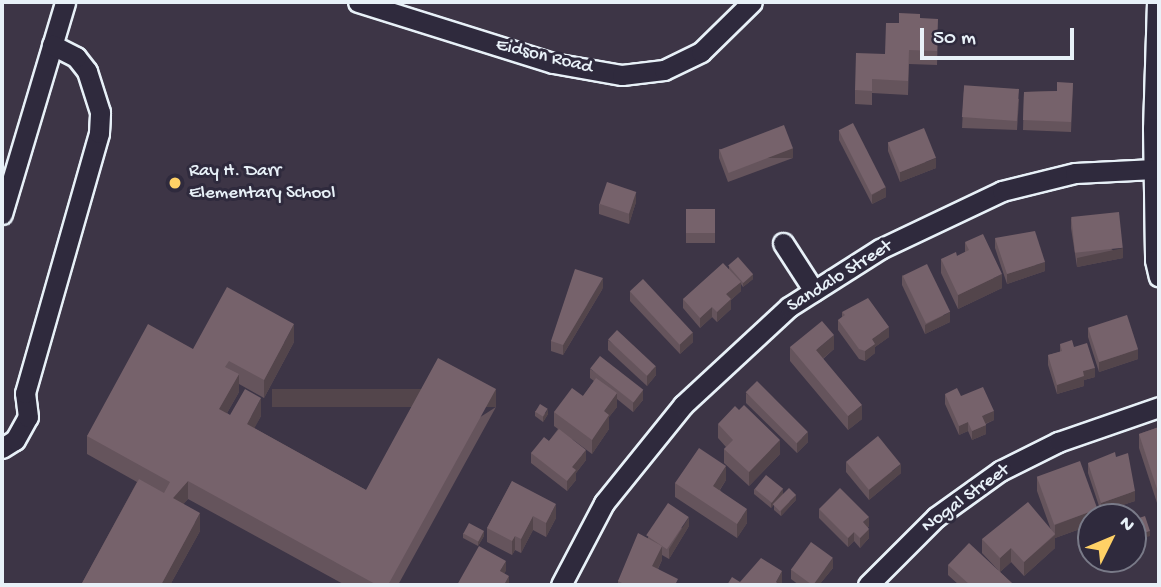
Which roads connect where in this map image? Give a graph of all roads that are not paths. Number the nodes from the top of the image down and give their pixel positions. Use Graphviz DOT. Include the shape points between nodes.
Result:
graph roads {
  1 [pos="65,2"];
  2 [pos="358,2"];
  3 [pos="752,2"];
  4 [pos="1157,2"];
  5 [pos="52,45"];
  6 [pos="1154,169"];
  7 [pos="2,214"];
  8 [pos="783,243"];
  9 [pos="1159,276"];
  10 [pos="814,291"];
  11 [pos="1159,407"];
  12 [pos="2,448"];
  13 [pos="561,585"];
  14 [pos="868,585"];
  1 -- 5 [label="street"];
  2 -- 3 [label="street, Eidson Road" via="553,63 622,75 664,70 701,52"];
  4 -- 6 [label="street"];
  5 -- 7 [label="street"];
  5 -- 12 [label="street" via="76,57 87,71 100,112 99,133 25,393 28,417 15,440"];
  6 -- 9 [label="street"];
  6 -- 10 [label="street, Sandalo Street" via="1075,173 1002,191 880,249"];
  8 -- 10 [label="street"];
  10 -- 13 [label="street, Sandalo Street" via="789,307 683,405 604,503"];
  11 -- 14 [label="street, Nogal Street" via="1058,442 1000,471 936,517"];
}
